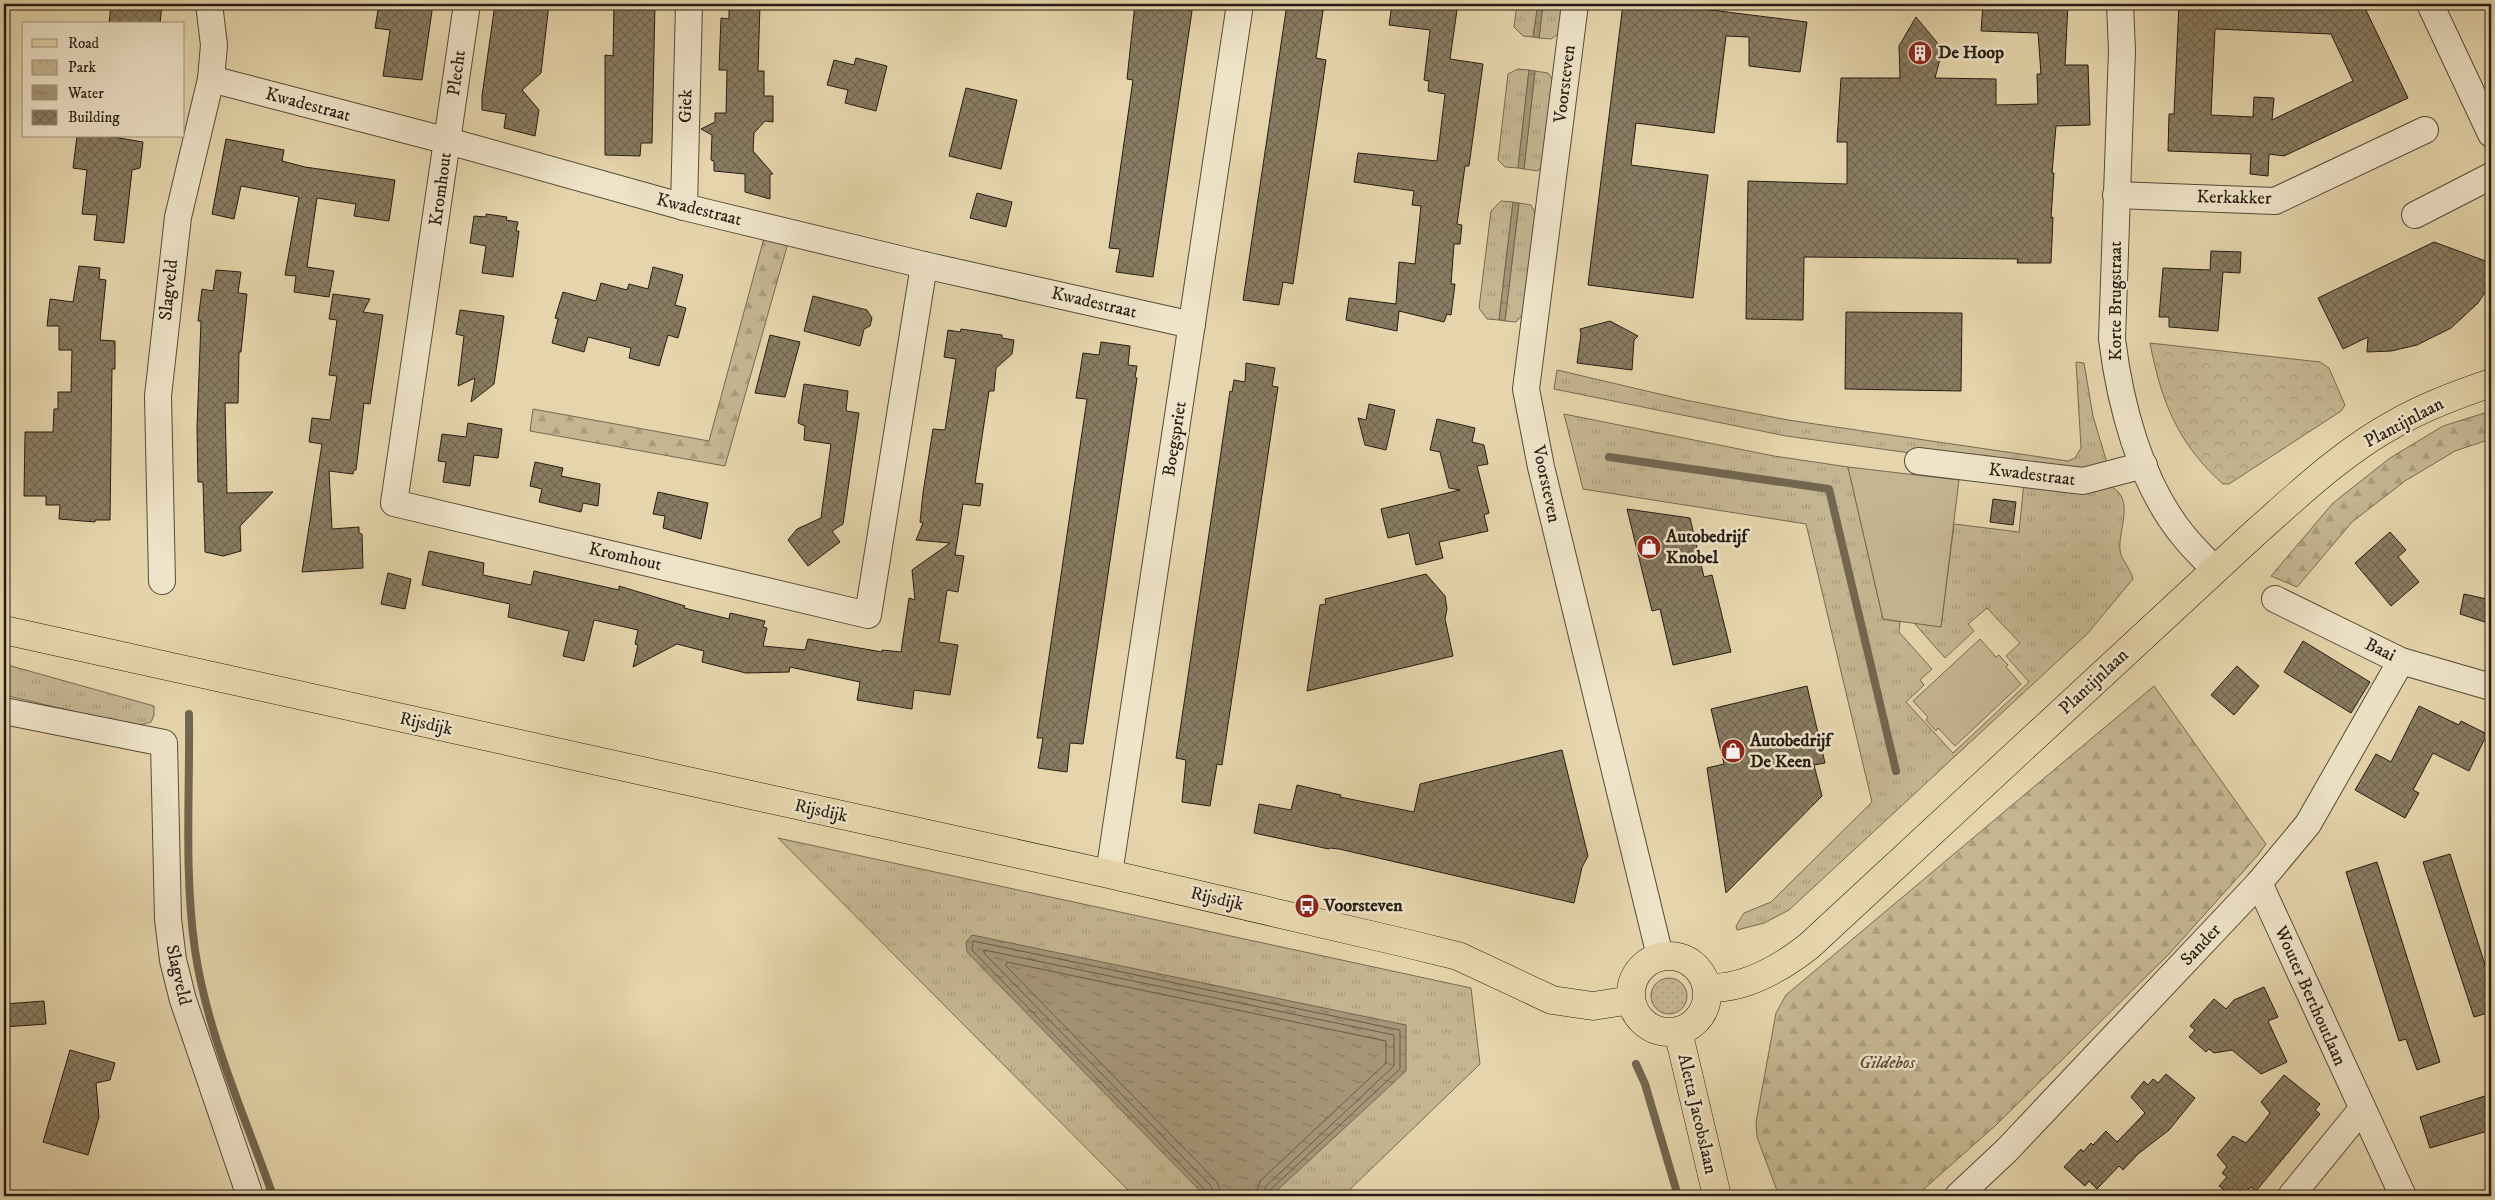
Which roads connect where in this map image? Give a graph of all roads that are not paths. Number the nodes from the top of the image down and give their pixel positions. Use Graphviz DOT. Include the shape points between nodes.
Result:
graph roads {
  1 [pos="209,4"];
  2 [pos="467,4"];
  3 [pos="689,4"];
  4 [pos="1240,4"];
  5 [pos="1575,4"];
  6 [pos="2120,4"];
  7 [pos="2430,4"];
  8 [pos="211,80"];
  9 [pos="2425,130"];
  10 [pos="2491,134"];
  11 [pos="448,141"];
  12 [pos="2491,176"];
  13 [pos="2116,195"];
  14 [pos="684,207"];
  15 [pos="2415,215"];
  16 [pos="924,265"];
  17 [pos="1192,325"];
  18 [pos="2491,383"];
  19 [pos="1918,461"];
  20 [pos="2144,465"];
  21 [pos="2215,570"];
  22 [pos="162,581"];
  23 [pos="2274,599"];
  24 [pos="4,630"];
  25 [pos="2401,661"];
  26 [pos="2491,687"];
  27 [pos="4,711"];
  28 [pos="1109,874"];
  29 [pos="2259,883"];
  30 [pos="1660,956"];
  31 [pos="1708,988"];
  32 [pos="1631,1000"];
  33 [pos="1678,1031"];
  34 [pos="2362,1110"];
  35 [pos="250,1196"];
  36 [pos="1717,1196"];
  37 [pos="1958,1196"];
  38 [pos="2291,1196"];
  39 [pos="2403,1196"];
  1 -- 8 [label="street, Slagveld" via="214,44"];
  2 -- 11 [label="street, Plecht"];
  3 -- 14 [label="street, Giek"];
  4 -- 17 [label="street, Boegspriet"];
  5 -- 30 [label="street, Voorsteven" via="1526,388 1541,467"];
  6 -- 13 [label="street, Korte Brugstraat" via="2122,50"];
  7 -- 10 [label="street"];
  8 -- 11 [label="street, Kwadestraat"];
  8 -- 22 [label="street, Slagveld" via="178,217 158,396"];
  9 -- 13 [label="street, Kerkakker" via="2275,201"];
  11 -- 14 [label="street, Kwadestraat"];
  11 -- 16 [label="street, Kromhout" via="394,503 868,614"];
  12 -- 15 [label="street"];
  13 -- 20 [label="street, Korte Brugstraat" via="2112,339 2118,384"];
  14 -- 16 [label="street, Kwadestraat"];
  16 -- 17 [label="street, Kwadestraat"];
  17 -- 28 [label="street, Boegspriet"];
  18 -- 21 [label="main road, Plantijnlaan" via="2436,402 2372,437 2308,487"];
  19 -- 20 [label="street, Kwadestraat" via="2083,481"];
  20 -- 21 [label="street, Korte Brugstraat" via="2181,533"];
  21 -- 31 [label="main road, Plantijnlaan" via="1809,946 1757,978 1721,989"];
  23 -- 25 [label="street, Baai"];
  24 -- 28 [label="main road, Rijsdijk"];
  25 -- 26 [label="street, Baai"];
  25 -- 29 [label="street, Sander" via="2308,824"];
  27 -- 35 [label="street, Slagveld" via="164,743 168,919 173,960 183,1000"];
  28 -- 32 [label="main road, Rijsdijk" via="1458,956 1552,1000 1593,1006"];
  29 -- 34 [label="street, Wouter Berthoutlaan"];
  29 -- 37 [label="street, Sander" via="2007,1150"];
  30 -- 31 [label="main road" via="1685,958 1704,976"];
  30 -- 32 [label="main road" via="1637,972"];
  31 -- 33 [label="main road" via="1702,1014 1693,1024"];
  32 -- 33 [label="main road" via="1640,1019 1648,1026"];
  33 -- 36 [label="main road, Aletta Jacobslaan"];
  34 -- 38 [label="street"];
  34 -- 39 [label="street, Wouter Berthoutlaan"];
}
